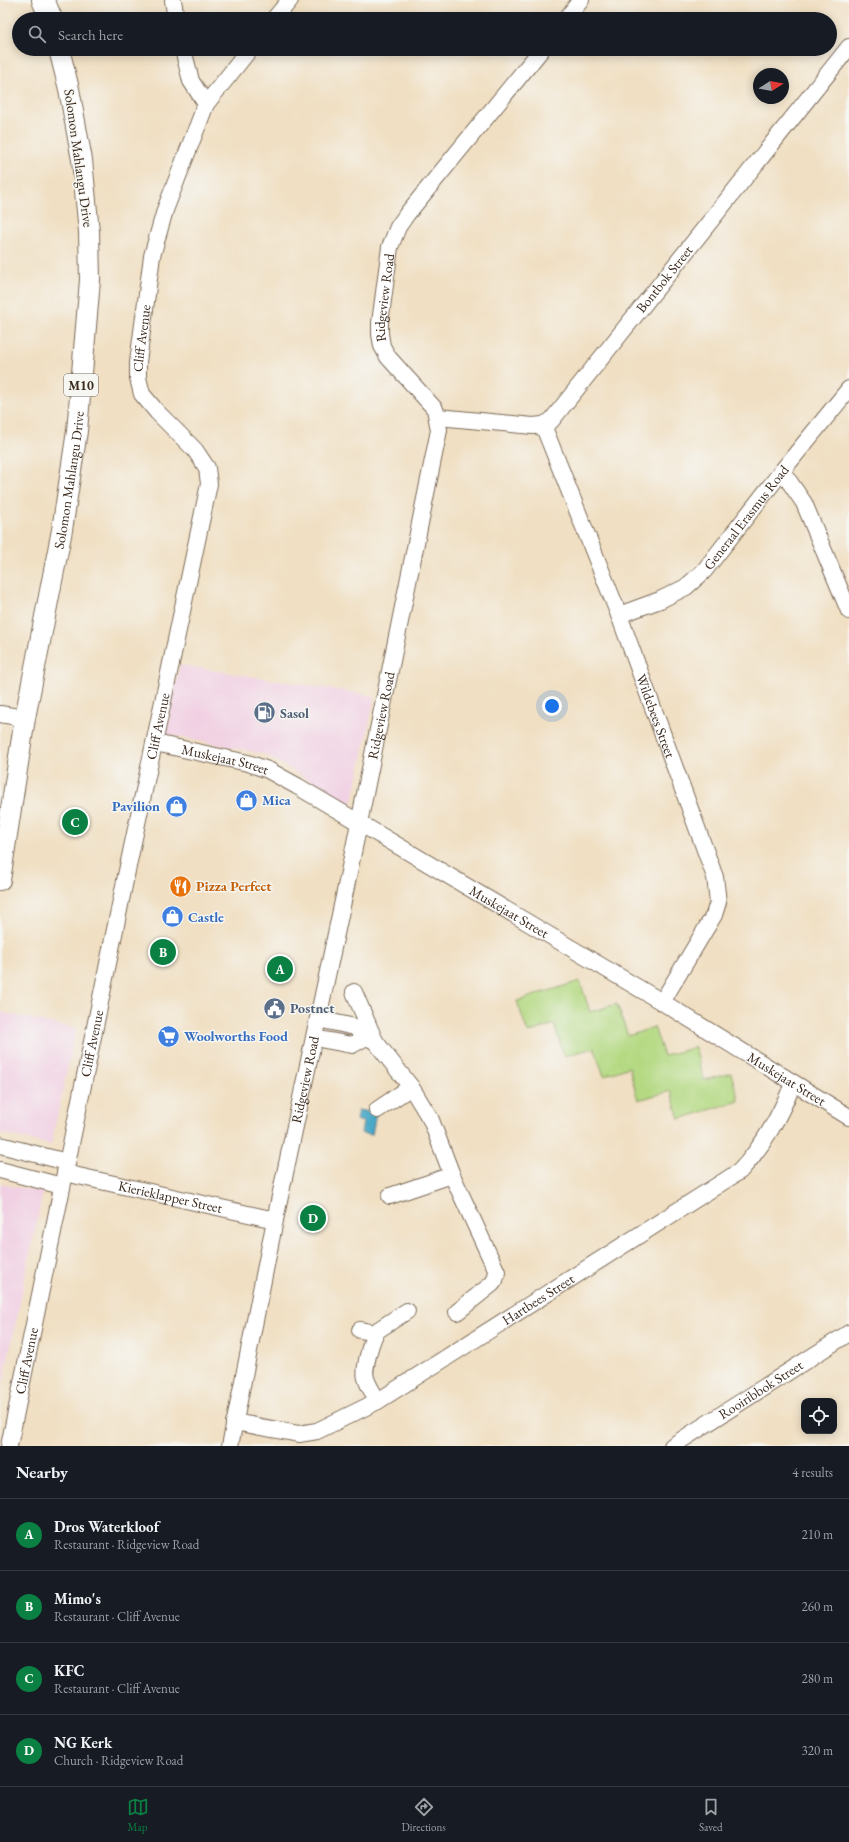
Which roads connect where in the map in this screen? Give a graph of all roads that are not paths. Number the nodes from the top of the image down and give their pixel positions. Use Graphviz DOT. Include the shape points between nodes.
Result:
graph roads {
  1 [pos="173,0"];
  2 [pos="290,0"];
  3 [pos="581,0"];
  4 [pos="175,12"];
  5 [pos="280,12"];
  6 [pos="572,12"];
  7 [pos="849,47"];
  8 [pos="61,56"];
  9 [pos="185,56"];
  10 [pos="244,56"];
  11 [pos="536,56"];
  12 [pos="206,104"];
  13 [pos="849,389"];
  14 [pos="438,418"];
  15 [pos="543,425"];
  16 [pos="782,471"];
  17 [pos="849,611"];
  18 [pos="619,615"];
  19 [pos="0,714"];
  20 [pos="25,718"];
  21 [pos="155,743"];
  22 [pos="0,795"];
  23 [pos="358,821"];
  24 [pos="0,880"];
  25 [pos="354,992"];
  26 [pos="662,1002"];
  27 [pos="318,1019"];
  28 [pos="314,1038"];
  29 [pos="370,1039"];
  30 [pos="793,1084"];
  31 [pos="411,1087"];
  32 [pos="377,1110"];
  33 [pos="849,1117"];
  34 [pos="0,1145"];
  35 [pos="0,1170"];
  36 [pos="65,1174"];
  37 [pos="452,1176"];
  38 [pos="390,1196"];
  39 [pos="275,1220"];
  40 [pos="407,1311"];
  41 [pos="457,1312"];
  42 [pos="849,1333"];
  43 [pos="378,1401"];
  44 [pos="234,1422"];
  45 [pos="9,1446"];
  46 [pos="230,1446"];
  47 [pos="672,1446"];
  1 -- 4 [label="street"];
  2 -- 5 [label="street"];
  3 -- 6 [label="street"];
  7 -- 15 [label="street, Bontbok Street" via="557,415"];
  8 -- 20 [label="main road, Solomon Mahlangu Drive / M10" via="82,160 90,232 90,280 77,431 62,530"];
  9 -- 12 [label="street" via="191,81"];
  10 -- 12 [label="street, Cliff Avenue"];
  11 -- 14 [label="street, Ridgeview Road" via="407,214 398,227 390,247 380,323 382,346 388,357 435,409"];
  12 -- 21 [label="street, Cliff Avenue" via="156,239 138,362 142,394 195,450 207,468 209,477"];
  13 -- 16 [label="street, Generaal Erasmus Road"];
  14 -- 15 [label="street"];
  14 -- 23 [label="street, Ridgeview Road" via="439,430"];
  15 -- 18 [label="street, Wildebees Street"];
  16 -- 17 [label="street" via="806,509"];
  16 -- 18 [label="street, Generaal Erasmus Road" via="704,571 692,582 660,600"];
  18 -- 26 [label="street, Wildebees Street" via="710,860 717,888 718,902 714,915"];
  19 -- 20 [label="street"];
  20 -- 22 [label="main road, Solomon Mahlangu Drive / M10"];
  20 -- 24 [label="main road, Solomon Mahlangu Drive / M10"];
  21 -- 23 [label="street, Muskejaat Street" via="248,763 268,770"];
  21 -- 36 [label="street, Cliff Avenue"];
  23 -- 26 [label="street, Muskejaat Street"];
  23 -- 27 [label="street, Ridgeview Road"];
  25 -- 29 [label="street"];
  26 -- 30 [label="street, Muskejaat Street"];
  27 -- 28 [label="street, Ridgeview Road"];
  27 -- 29 [label="street" via="355,1027"];
  28 -- 29 [label="street" via="352,1045"];
  28 -- 39 [label="street, Ridgeview Road"];
  29 -- 31 [label="street"];
  30 -- 33 [label="street, Muskejaat Street"];
  30 -- 43 [label="street, Hartbees Street" via="776,1122 759,1149 740,1171"];
  31 -- 32 [label="street"];
  31 -- 37 [label="street" via="431,1120"];
  34 -- 36 [label="street, Kierieklapper Street"];
  35 -- 36 [label="street, Kierieklapper Street"];
  36 -- 39 [label="street, Kierieklapper Street"];
  36 -- 45 [label="street, Cliff Avenue"];
  37 -- 38 [label="street"];
  37 -- 41 [label="street" via="497,1272 492,1284"];
  39 -- 44 [label="street, Ridgeview Road"];
  40 -- 43 [label="street" via="367,1331 365,1376"];
  42 -- 47 [label="street, Rooiribbok Street"];
  43 -- 44 [label="street, Hartbees Street" via="317,1431 299,1434"];
  44 -- 46 [label="street, Ridgeview Road"];
}
